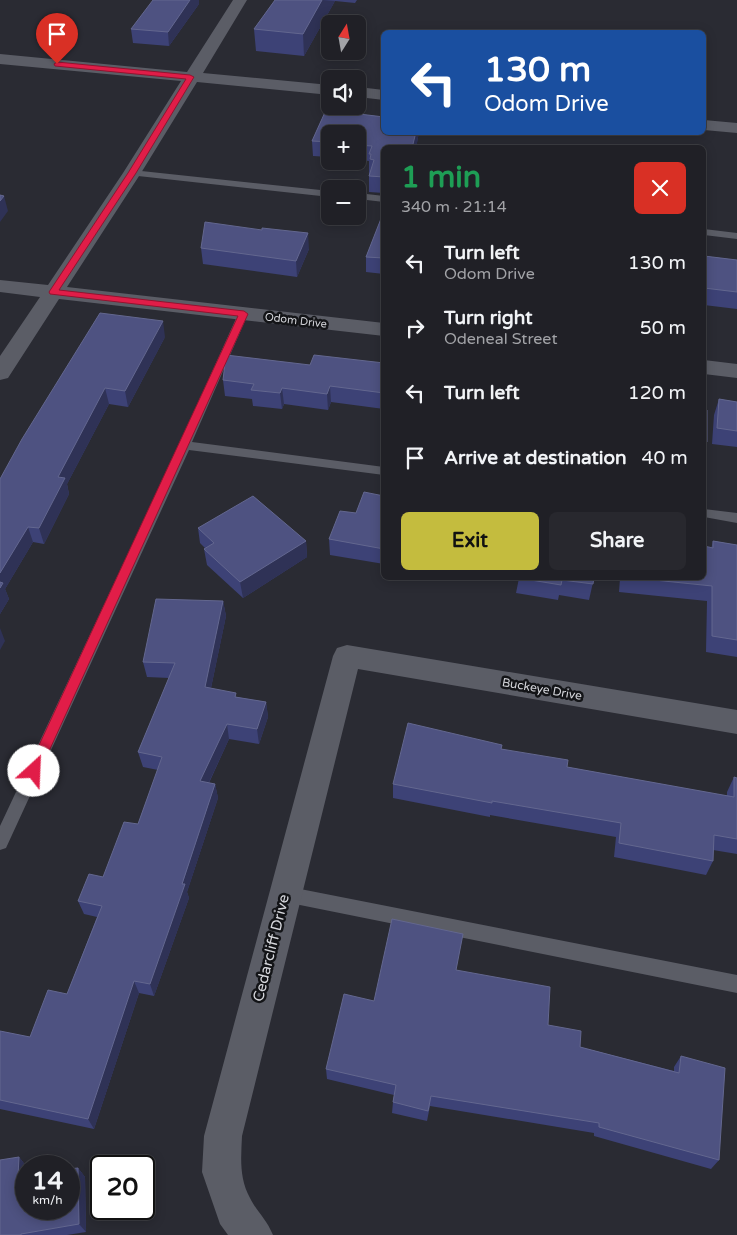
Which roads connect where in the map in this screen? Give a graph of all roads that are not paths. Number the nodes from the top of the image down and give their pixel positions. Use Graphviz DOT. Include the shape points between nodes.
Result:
graph roads {
  1 [pos="240,0"];
  2 [pos="0,59"];
  3 [pos="190,77"];
  4 [pos="321,89"];
  5 [pos="366,93"];
  6 [pos="381,95"];
  7 [pos="706,125"];
  8 [pos="737,128"];
  9 [pos="132,173"];
  10 [pos="321,193"];
  11 [pos="366,197"];
  12 [pos="381,199"];
  13 [pos="706,232"];
  14 [pos="737,236"];
  15 [pos="0,286"];
  16 [pos="53,292"];
  17 [pos="244,314"];
  18 [pos="381,330"];
  19 [pos="706,367"];
  20 [pos="737,371"];
  21 [pos="0,373"];
  22 [pos="185,445"];
  23 [pos="381,471"];
  24 [pos="706,513"];
  25 [pos="737,518"];
  26 [pos="347,656"];
  27 [pos="737,722"];
  28 [pos="0,843"];
  29 [pos="285,894"];
  30 [pos="737,984"];
  31 [pos="253,1235"];
  1 -- 3 [label="street"];
  2 -- 3 [label="street"];
  3 -- 4 [label="street"];
  3 -- 9 [label="street"];
  5 -- 6 [label="street"];
  7 -- 8 [label="street"];
  9 -- 10 [label="lane"];
  9 -- 16 [label="street"];
  11 -- 12 [label="lane"];
  13 -- 14 [label="lane"];
  15 -- 16 [label="street, Odom Drive"];
  16 -- 17 [label="street, Odom Drive"];
  16 -- 21 [label="street"];
  17 -- 18 [label="street, Odom Drive"];
  17 -- 22 [label="lane"];
  19 -- 20 [label="street"];
  22 -- 23 [label="lane"];
  22 -- 28 [label="lane"];
  24 -- 25 [label="lane"];
  26 -- 27 [label="street, Buckeye Drive"];
  26 -- 29 [label="street, Cedarcliff Drive"];
  29 -- 30 [label="lane"];
  29 -- 31 [label="street, Cedarcliff Drive" via="224,1136 221,1172 234,1210"];
}
